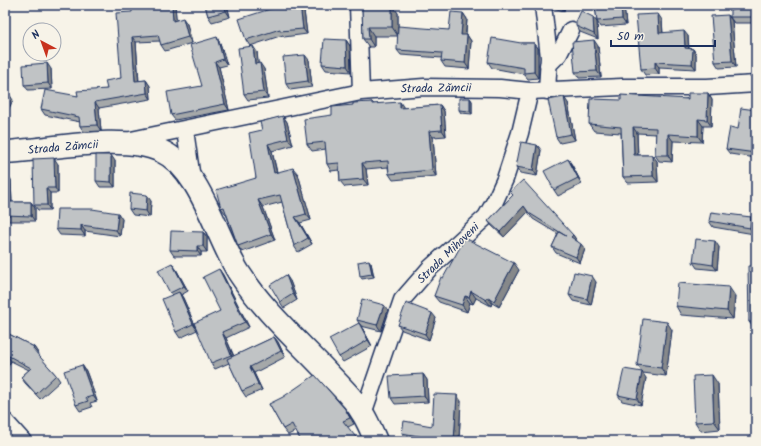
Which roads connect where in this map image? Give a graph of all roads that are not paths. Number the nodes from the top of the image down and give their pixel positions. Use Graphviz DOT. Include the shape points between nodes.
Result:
graph roads {
  1 [pos="358,5"];
  2 [pos="543,5"];
  3 [pos="571,30"];
  4 [pos="548,65"];
  5 [pos="756,84"];
  6 [pos="530,91"];
  7 [pos="547,91"];
  8 [pos="361,92"];
  9 [pos="185,130"];
  10 [pos="121,142"];
  11 [pos="5,152"];
  12 [pos="192,179"];
  13 [pos="363,414"];
  14 [pos="5,421"];
  15 [pos="23,441"];
  16 [pos="376,441"];
  1 -- 8 [label="street"];
  2 -- 4 [label="street"];
  3 -- 4 [label="street" via="562,48"];
  4 -- 7 [label="street"];
  5 -- 7 [label="street, Strada Zămcii" via="707,87 622,86"];
  6 -- 7 [label="street, Strada Zămcii"];
  6 -- 8 [label="street, Strada Zămcii" via="459,87"];
  6 -- 13 [label="street, Strada Mihoveni" via="520,133 495,201 486,216 429,268 402,300"];
  8 -- 9 [label="street, Strada Zămcii"];
  9 -- 10 [label="street, Strada Zămcii"];
  9 -- 12 [label="street"];
  10 -- 11 [label="main road, Strada Zămcii"];
  10 -- 12 [label="main road, Strada Zămcii" via="159,150 171,156"];
  12 -- 13 [label="main road, Strada Zămcii" via="228,254 258,299 345,391"];
  13 -- 16 [label="main road, Strada Zămcii"];
  14 -- 15 [label="street"];
}
